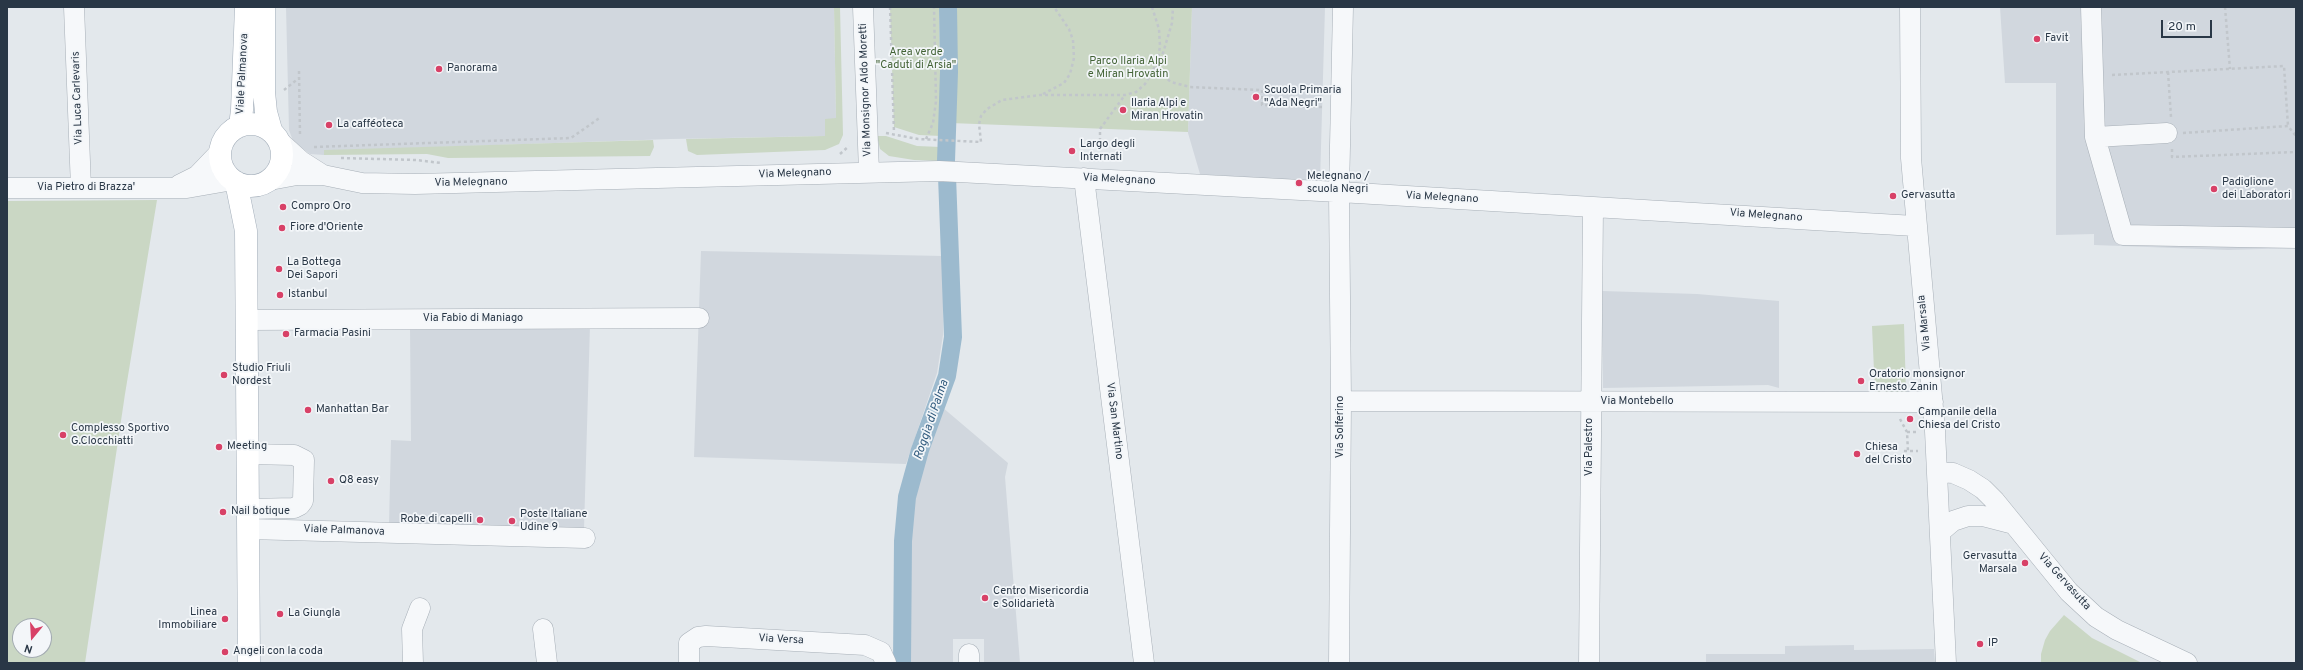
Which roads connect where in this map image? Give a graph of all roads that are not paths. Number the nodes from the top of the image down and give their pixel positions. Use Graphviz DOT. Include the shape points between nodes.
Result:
graph roads {
  1 [pos="74,7"];
  2 [pos="264,7"];
  3 [pos="863,7"];
  4 [pos="1344,7"];
  5 [pos="1910,7"];
  6 [pos="2091,7"];
  7 [pos="242,12"];
  8 [pos="264,47"];
  9 [pos="240,126"];
  10 [pos="2170,133"];
  11 [pos="283,136"];
  12 [pos="2095,137"];
  13 [pos="220,152"];
  14 [pos="869,172"];
  15 [pos="322,175"];
  16 [pos="1084,178"];
  17 [pos="234,181"];
  18 [pos="266,182"];
  19 [pos="7,188"];
  20 [pos="81,188"];
  21 [pos="164,189"];
  22 [pos="1339,192"];
  23 [pos="1593,207"];
  24 [pos="1915,226"];
  25 [pos="246,227"];
  26 [pos="2296,238"];
  27 [pos="699,318"];
  28 [pos="246,320"];
  29 [pos="1342,401"];
  30 [pos="1590,402"];
  31 [pos="1933,402"];
  32 [pos="248,454"];
  33 [pos="1937,472"];
  34 [pos="248,519"];
  35 [pos="2014,524"];
  36 [pos="1940,532"];
  37 [pos="585,538"];
  38 [pos="420,608"];
  39 [pos="542,629"];
  40 [pos="249,662"];
  41 [pos="413,663"];
  42 [pos="546,663"];
  43 [pos="689,663"];
  44 [pos="886,663"];
  45 [pos="1144,663"];
  46 [pos="1340,663"];
  47 [pos="1589,663"];
  48 [pos="1946,663"];
  49 [pos="2187,663"];
  1 -- 20 [label="street, Via Luca Carlevaris"];
  2 -- 8 [label="main road, Viale Palmanova"];
  3 -- 14 [label="street, Via Monsignor Aldo Moretti"];
  4 -- 22 [label="street, Via Solferino"];
  5 -- 24 [label="street, Via Marsala" via="1911,158"];
  6 -- 12 [label="street"];
  7 -- 8 [label="street, Viale Palmanova"];
  7 -- 9 [label="main road, Viale Palmanova"];
  8 -- 11 [label="main road, Viale Palmanova" via="264,98"];
  9 -- 11 [label="main road" via="251,123"];
  9 -- 13 [label="main road" via="230,131"];
  10 -- 12 [label="street"];
  11 -- 15 [label="street, Via Melegnano" via="300,161"];
  11 -- 18 [label="main road" via="282,162 279,169"];
  12 -- 26 [label="street" via="2123,235"];
  13 -- 17 [label="main road" via="223,168"];
  13 -- 21 [label="street, Via Pietro di Brazza'" via="197,176"];
  14 -- 15 [label="street, Via Melegnano" via="415,184 362,183"];
  14 -- 16 [label="street, Via Melegnano" via="947,172"];
  15 -- 18 [label="street, Via Melegnano" via="297,175"];
  16 -- 22 [label="street, Via Melegnano"];
  16 -- 45 [label="street, Via San Martino"];
  17 -- 18 [label="main road" via="250,186"];
  17 -- 21 [label="street, Via Pietro di Brazza'"];
  17 -- 25 [label="main road"];
  18 -- 25 [label="main road"];
  19 -- 20 [label="street, Via Pietro di Brazza'"];
  20 -- 21 [label="street, Via Pietro di Brazza'"];
  22 -- 23 [label="street, Via Melegnano"];
  22 -- 29 [label="street, Via Solferino"];
  23 -- 24 [label="street, Via Melegnano"];
  23 -- 30 [label="street, Via Palestro"];
  24 -- 31 [label="street, Via Marsala"];
  25 -- 28 [label="main road"];
  27 -- 28 [label="street, Via Fabio di Maniago"];
  28 -- 32 [label="main road"];
  29 -- 30 [label="street, Via Montebello"];
  29 -- 46 [label="street, Via Solferino"];
  30 -- 31 [label="street, Via Montebello"];
  30 -- 47 [label="street, Via Palestro"];
  31 -- 33 [label="street, Via Marsala"];
  32 -- 34 [label="main road"];
  32 -- 34 [label="street" via="294,455 304,460 303,501 300,505"];
  33 -- 35 [label="street, Via Gervasutta" via="1969,480 1995,501"];
  33 -- 36 [label="street, Via Marsala"];
  34 -- 37 [label="street, Viale Palmanova"];
  34 -- 40 [label="main road"];
  35 -- 36 [label="street" via="1983,516 1968,516 1953,521"];
  35 -- 49 [label="street, Via Gervasutta" via="2069,592 2096,617 2117,630"];
  36 -- 48 [label="street, Via Marsala"];
  38 -- 41 [label="street" via="412,629"];
  39 -- 42 [label="street"];
  43 -- 44 [label="street, Via Versa" via="689,643 698,637 706,636 865,645 881,652"];
}
